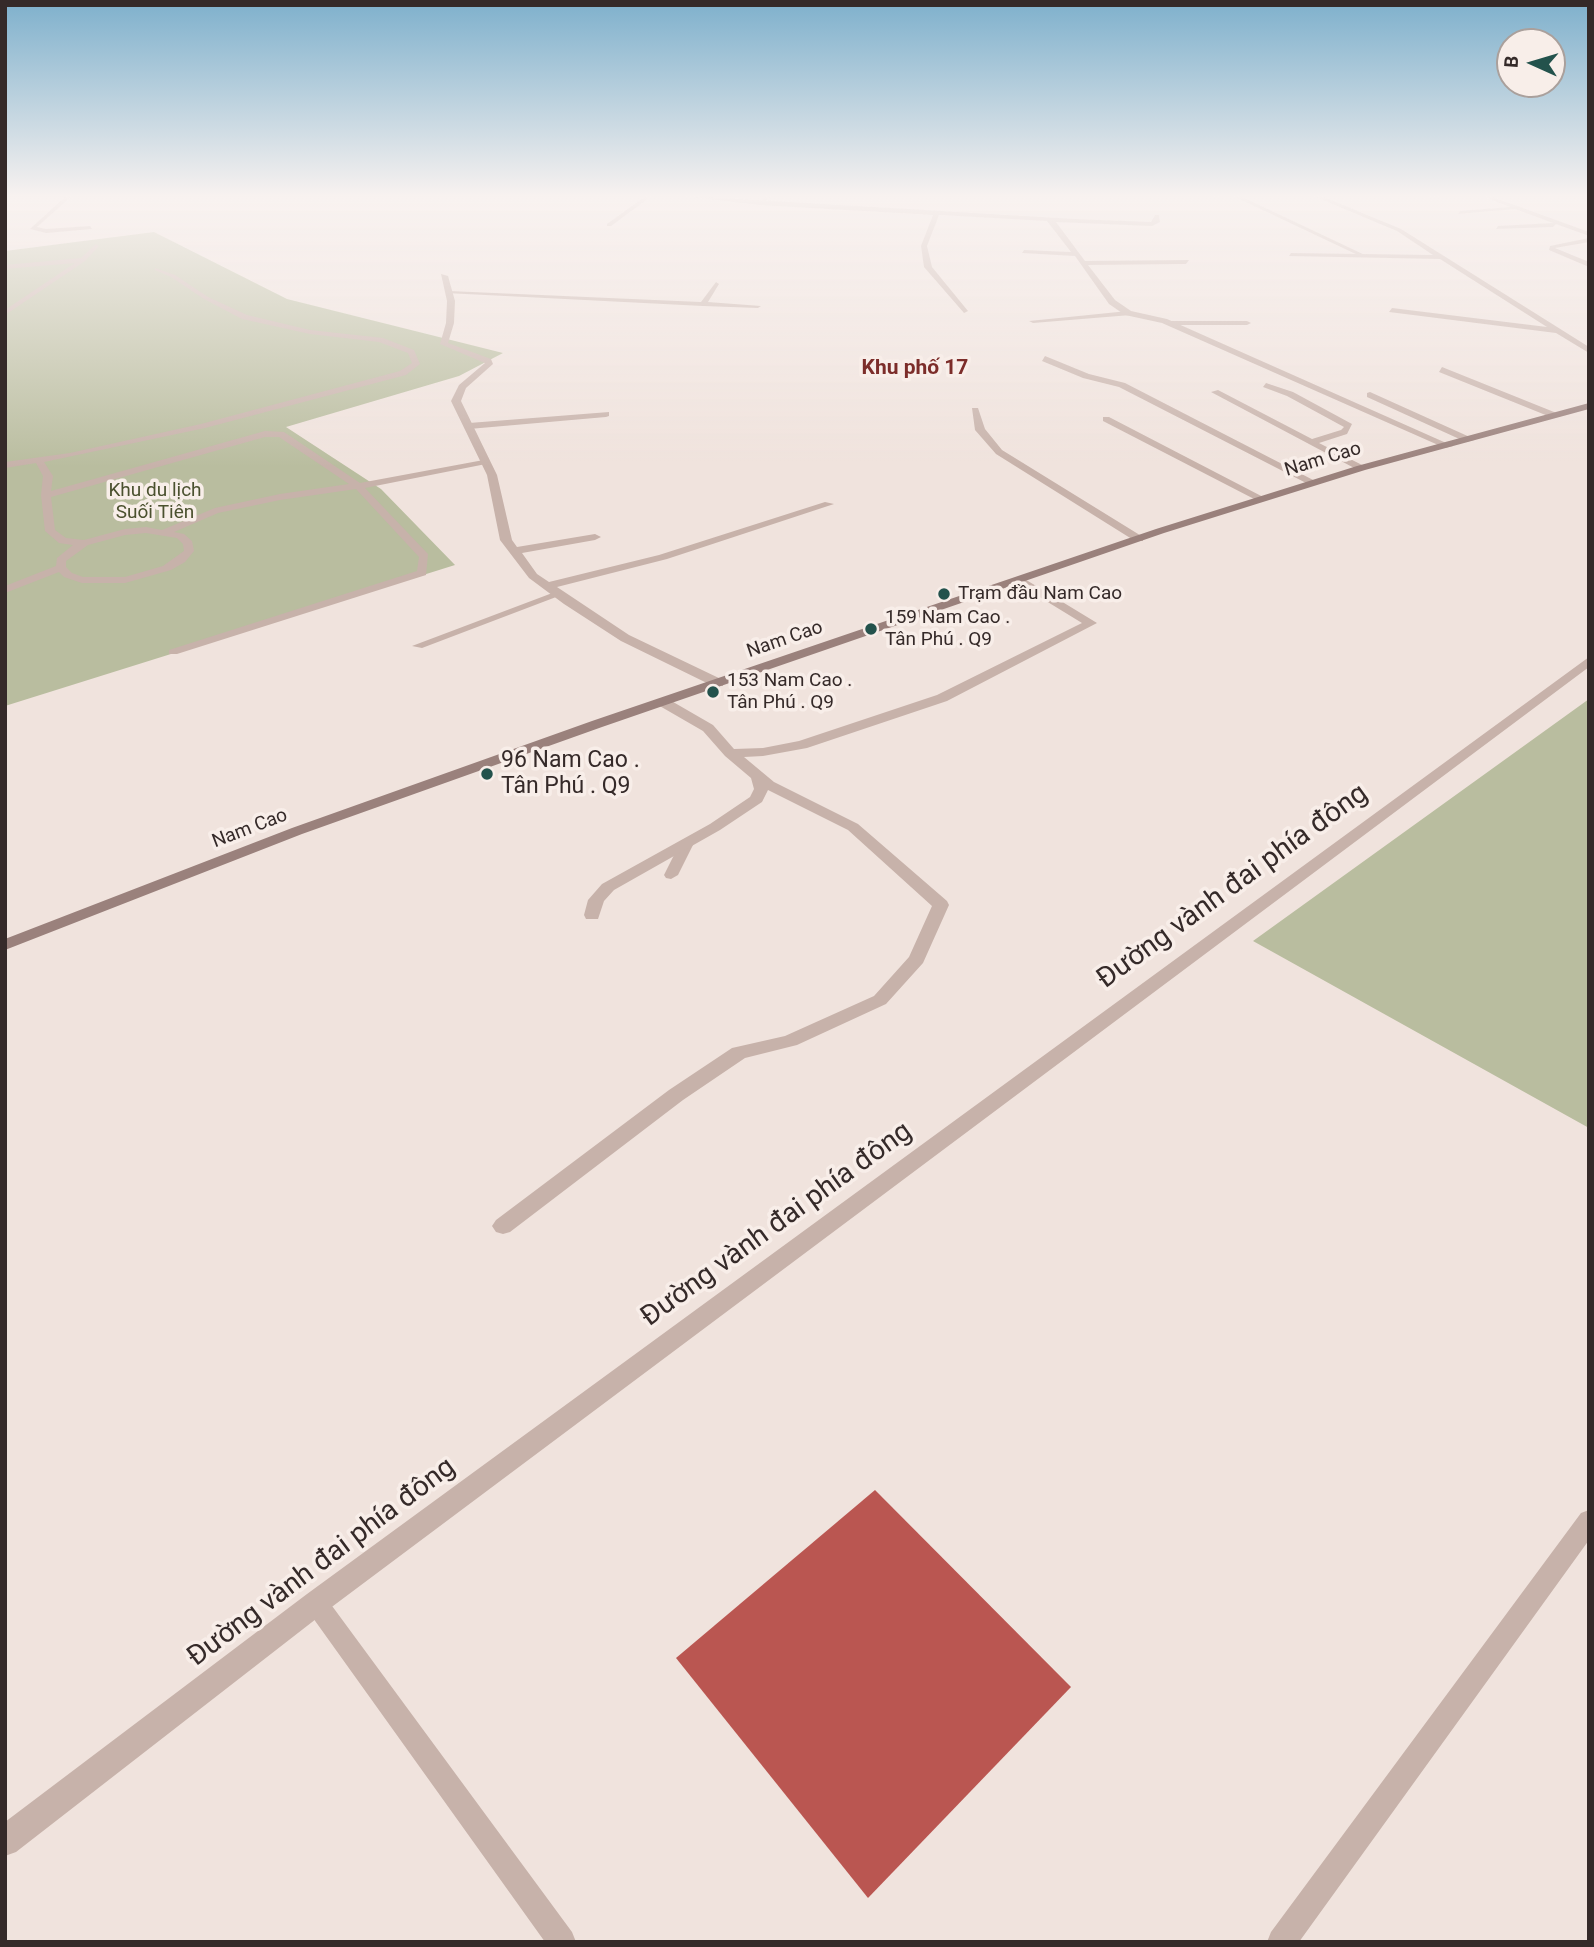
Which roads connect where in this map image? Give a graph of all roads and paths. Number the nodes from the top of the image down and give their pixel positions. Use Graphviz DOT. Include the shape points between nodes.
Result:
graph roads {
  1 [pos="45,286"];
  2 [pos="188,286"];
  3 [pos="446,286"];
  4 [pos="715,286"];
  5 [pos="943,286"];
  6 [pos="1100,286"];
  7 [pos="1486,286"];
  8 [pos="449,293"];
  9 [pos="703,304"];
  10 [pos="758,306"];
  11 [pos="1392,310"];
  12 [pos="964,311"];
  13 [pos="5,313"];
  14 [pos="1128,313"];
  15 [pos="1033,321"];
  16 [pos="1170,323"];
  17 [pos="1247,323"];
  18 [pos="1558,332"];
  19 [pos="1589,351"];
  20 [pos="1045,359"];
  21 [pos="1442,370"];
  22 [pos="1266,385"];
  23 [pos="1215,392"];
  24 [pos="1370,395"];
  25 [pos="1589,406"];
  26 [pos="975,410"];
  27 [pos="606,414"];
  28 [pos="1556,416"];
  29 [pos="1106,419"];
  30 [pos="469,426"];
  31 [pos="1469,440"];
  32 [pos="1312,442"];
  33 [pos="1448,446"];
  34 [pos="38,460"];
  35 [pos="486,461"];
  36 [pos="5,465"];
  37 [pos="1361,468"];
  38 [pos="1314,483"];
  39 [pos="358,486"];
  40 [pos="46,495"];
  41 [pos="1262,499"];
  42 [pos="829,503"];
  43 [pos="165,532"];
  44 [pos="595,537"];
  45 [pos="1139,539"];
  46 [pos="84,543"];
  47 [pos="515,551"];
  48 [pos="61,568"];
  49 [pos="1019,580"];
  50 [pos="548,586"];
  51 [pos="5,590"];
  52 [pos="559,594"];
  53 [pos="418,646"];
  54 [pos="173,652"];
  55 [pos="1589,661"];
  56 [pos="718,683"];
  57 [pos="663,702"];
  58 [pos="730,753"];
  59 [pos="758,779"];
  60 [pos="687,843"];
  61 [pos="671,875"];
  62 [pos="592,915"];
  63 [pos="5,945"];
  64 [pos="503,1226"];
  65 [pos="1589,1521"];
  66 [pos="316,1603"];
  67 [pos="5,1841"];
  68 [pos="562,1942"];
  69 [pos="1281,1942"];
  1 -- 13 [label="lane"];
  2 -- 34 [label="lane" via="245,317 310,332 380,340 411,352 416,364 403,373 202,426"];
  3 -- 8 [label="street"];
  4 -- 9 [label="lane"];
  5 -- 12 [label="street"];
  6 -- 14 [label="street"];
  7 -- 18 [label="street"];
  8 -- 9 [label="lane"];
  8 -- 30 [label="street" via="450,323 444,344 489,364 463,387 456,401"];
  9 -- 10 [label="lane"];
  11 -- 18 [label="street"];
  14 -- 15 [label="lane"];
  14 -- 16 [label="street"];
  16 -- 17 [label="lane"];
  16 -- 33 [label="street"];
  18 -- 19 [label="street"];
  20 -- 38 [label="street" via="1122,385"];
  21 -- 28 [label="street"];
  22 -- 32 [label="lane" via="1349,426 1344,432"];
  23 -- 32 [label="lane"];
  24 -- 31 [label="street"];
  25 -- 28 [label="street, Nam Cao"];
  26 -- 45 [label="street" via="980,430 999,452"];
  27 -- 30 [label="lane"];
  28 -- 31 [label="street, Nam Cao"];
  29 -- 41 [label="street"];
  30 -- 35 [label="street"];
  31 -- 33 [label="street, Nam Cao"];
  32 -- 37 [label="lane"];
  33 -- 37 [label="street, Nam Cao"];
  34 -- 36 [label="lane"];
  34 -- 40 [label="lane" via="48,476"];
  35 -- 39 [label="lane"];
  35 -- 47 [label="street" via="506,540"];
  37 -- 38 [label="street, Nam Cao"];
  38 -- 41 [label="street, Nam Cao"];
  39 -- 40 [label="lane" via="274,433"];
  39 -- 43 [label="lane" via="215,511"];
  39 -- 54 [label="lane" via="424,556 422,573"];
  40 -- 46 [label="lane" via="50,531 63,541"];
  41 -- 45 [label="street, Nam Cao"];
  42 -- 50 [label="street" via="663,557"];
  43 -- 46 [label="lane" via="125,532"];
  43 -- 48 [label="lane" via="180,536 188,543 188,551 174,564 148,575 102,582 75,578"];
  44 -- 47 [label="street"];
  45 -- 49 [label="street, Nam Cao"];
  46 -- 48 [label="lane" via="61,560"];
  47 -- 50 [label="street"];
  48 -- 51 [label="lane"];
  49 -- 56 [label="street, Nam Cao"];
  49 -- 58 [label="street" via="1091,622 942,698 802,746"];
  50 -- 52 [label="street"];
  52 -- 53 [label="lane"];
  52 -- 56 [label="street" via="625,638"];
  55 -- 66 [label="street, Đường vành đai phía đông"];
  56 -- 57 [label="street, Nam Cao"];
  57 -- 58 [label="street" via="708,729"];
  57 -- 63 [label="street, Nam Cao" via="297,831"];
  58 -- 59 [label="street"];
  59 -- 60 [label="street" via="757,799"];
  59 -- 64 [label="street" via="853,827 941,905 917,959 880,1000 790,1041 739,1053"];
  60 -- 61 [label="lane"];
  60 -- 62 [label="street" via="608,887 596,900"];
  65 -- 69 [label="lane"];
  66 -- 67 [label="street, Đường vành đai phía đông"];
  66 -- 68 [label="lane"];
}
